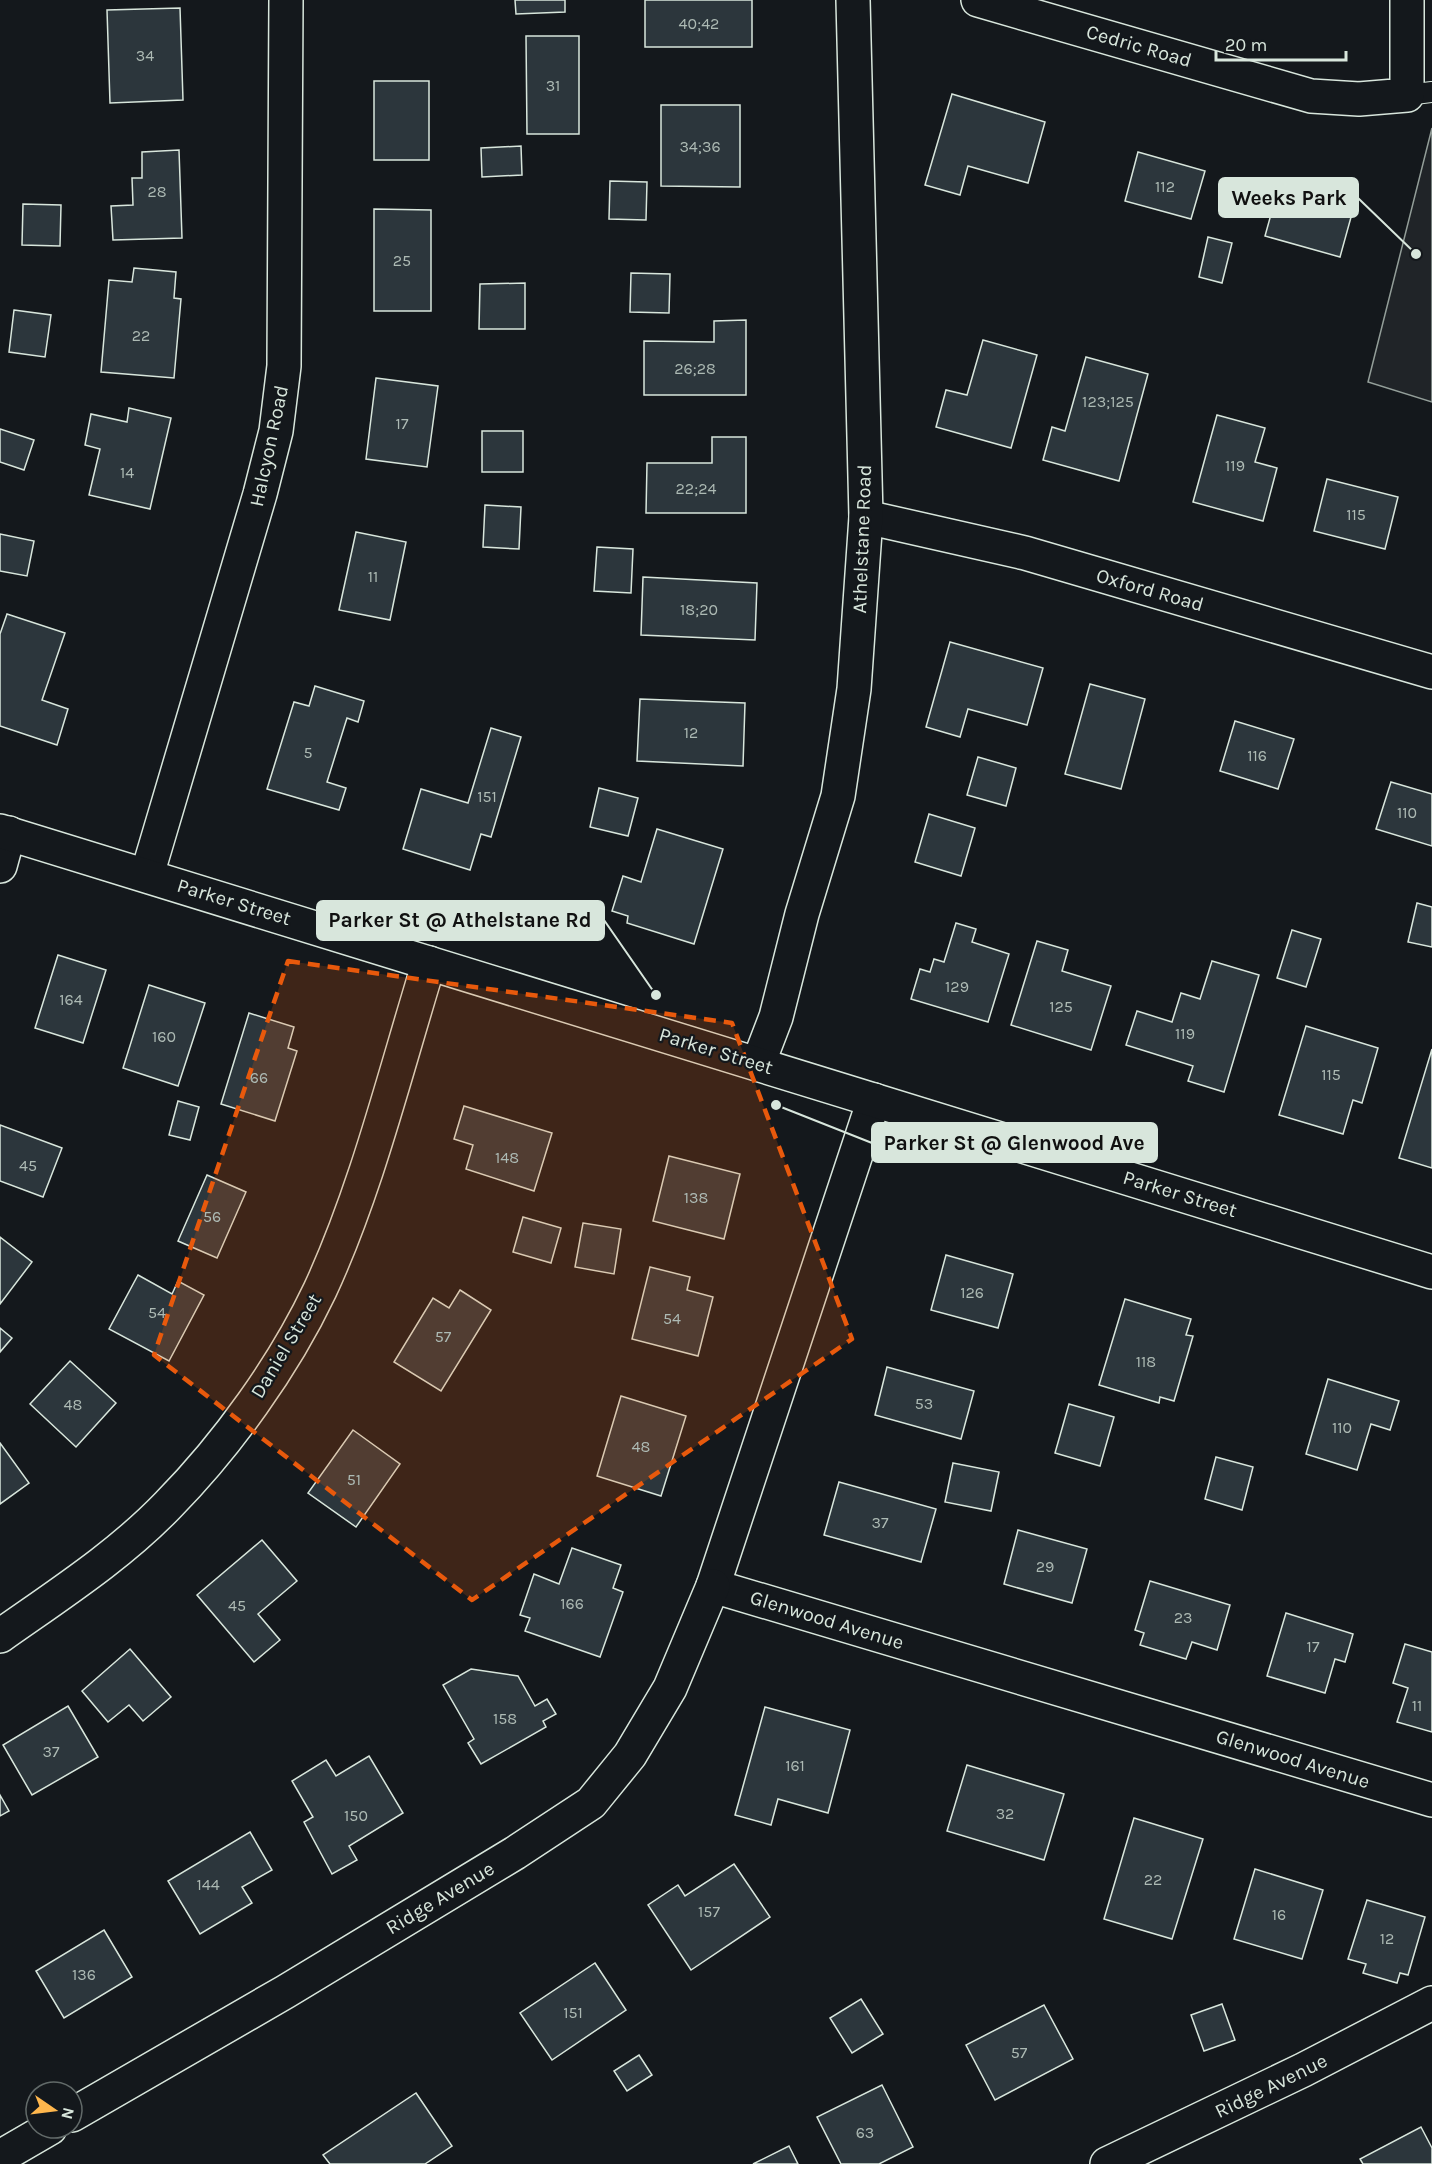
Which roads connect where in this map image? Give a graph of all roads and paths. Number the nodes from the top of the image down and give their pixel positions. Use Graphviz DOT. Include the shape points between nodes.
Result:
graph roads {
  1 [pos="286,0"];
  2 [pos="853,0"];
  3 [pos="978,0"];
  4 [pos="1407,0"];
  5 [pos="1419,94"];
  6 [pos="866,517"];
  7 [pos="1432,672"];
  8 [pos="5,832"];
  9 [pos="0,866"];
  10 [pos="147,876"];
  11 [pos="429,963"];
  12 [pos="758,1064"];
  13 [pos="874,1100"];
  14 [pos="1432,1272"];
  15 [pos="713,1586"];
  16 [pos="0,1636"];
  17 [pos="1432,1800"];
  18 [pos="1432,2003"];
  19 [pos="84,2108"];
  20 [pos="29,2140"];
  21 [pos="0,2157"];
  22 [pos="1107,2164"];
  1 -- 10 [label="street, Halcyon Road" via="285,335 276,430"];
  2 -- 6 [label="street, Athelstane Road"];
  3 -- 5 [label="street, Cedric Road" via="1311,96 1359,99"];
  4 -- 5 [label="street"];
  6 -- 7 [label="street, Oxford Road" via="1025,554"];
  6 -- 12 [label="street, Athelstane Road" via="854,689 838,796 776,1017"];
  8 -- 9 [label="street"];
  8 -- 10 [label="street, Parker Street"];
  10 -- 11 [label="street, Parker Street"];
  11 -- 12 [label="street, Parker Street"];
  11 -- 16 [label="street, Daniel Street" via="349,1220 319,1292 279,1362 229,1434 168,1505 97,1567"];
  12 -- 13 [label="street, Parker Street"];
  13 -- 14 [label="street, Parker Street"];
  13 -- 15 [label="street"];
  15 -- 17 [label="street, Glenwood Avenue"];
  15 -- 19 [label="street, Ridge Avenue" via="670,1688 630,1755 591,1803 285,1992"];
  18 -- 22 [label="street, Ridge Avenue"];
  20 -- 21 [label="street"];
}
